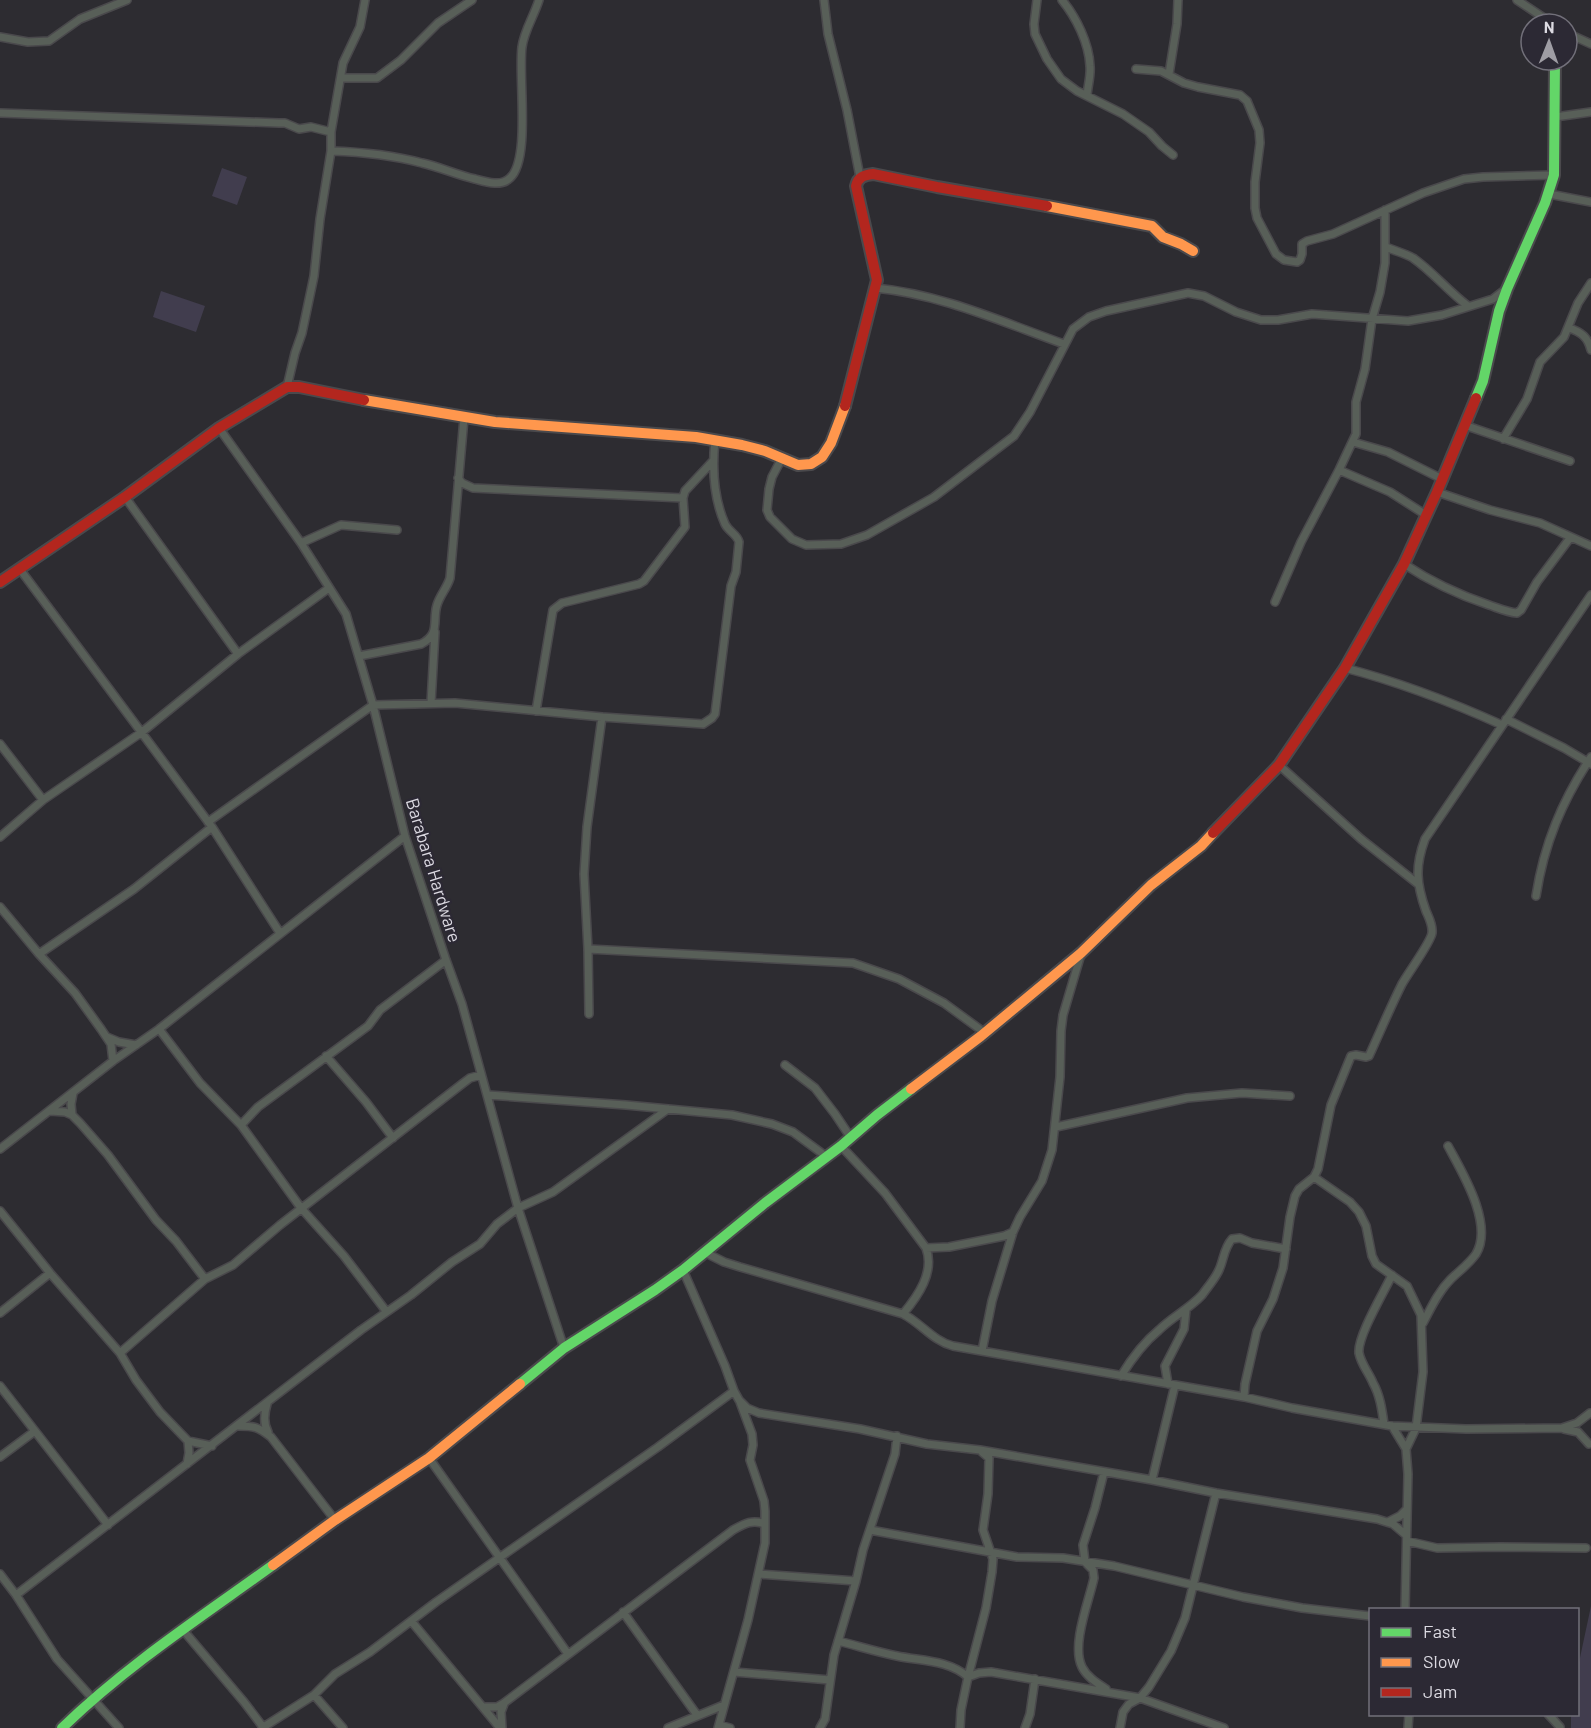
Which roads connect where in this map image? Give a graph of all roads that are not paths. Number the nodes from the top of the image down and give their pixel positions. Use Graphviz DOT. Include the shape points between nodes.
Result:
graph roads {
  1 [pos="127,0"];
  2 [pos="365,0"];
  3 [pos="472,0"];
  4 [pos="539,0"];
  5 [pos="824,0"];
  6 [pos="1037,0"];
  7 [pos="1062,0"];
  8 [pos="1178,0"];
  9 [pos="1517,0"];
  10 [pos="115,3"];
  11 [pos="1534,12"];
  12 [pos="0,37"];
  13 [pos="1136,69"];
  14 [pos="1555,72"];
  15 [pos="1169,74"];
  16 [pos="341,78"];
  17 [pos="1087,94"];
  18 [pos="0,112"];
  19 [pos="1591,112"];
  20 [pos="1555,117"];
  21 [pos="331,132"];
  22 [pos="331,151"];
  23 [pos="1173,155"];
  24 [pos="1554,175"];
  25 [pos="860,177"];
  26 [pos="1549,194"];
  27 [pos="1591,202"];
  28 [pos="1385,210"];
  29 [pos="1386,247"];
  30 [pos="1193,251"];
  31 [pos="1591,283"];
  32 [pos="875,288"];
  33 [pos="1507,289"];
  34 [pos="1468,306"];
  35 [pos="1372,319"];
  36 [pos="1569,328"];
  37 [pos="1064,344"];
  38 [pos="1591,350"];
  39 [pos="287,387"];
  40 [pos="464,418"];
  41 [pos="1464,426"];
  42 [pos="219,428"];
  43 [pos="1503,439"];
  44 [pos="715,440"];
  45 [pos="1353,442"];
  46 [pos="782,459"];
  47 [pos="713,461"];
  48 [pos="1570,461"];
  49 [pos="1339,470"];
  50 [pos="458,478"];
  51 [pos="1442,479"];
  52 [pos="1437,492"];
  53 [pos="125,497"];
  54 [pos="683,498"];
  55 [pos="1426,516"];
  56 [pos="397,530"];
  57 [pos="1570,538"];
  58 [pos="301,543"];
  59 [pos="1591,546"];
  60 [pos="1404,564"];
  61 [pos="19,568"];
  62 [pos="0,582"];
  63 [pos="329,588"];
  64 [pos="1591,595"];
  65 [pos="1275,602"];
  66 [pos="435,629"];
  67 [pos="238,654"];
  68 [pos="359,656"];
  69 [pos="1345,668"];
  70 [pos="431,703"];
  71 [pos="373,705"];
  72 [pos="536,711"];
  73 [pos="602,717"];
  74 [pos="1504,722"];
  75 [pos="142,732"];
  76 [pos="0,744"];
  77 [pos="1590,761"];
  78 [pos="1279,765"];
  79 [pos="42,800"];
  80 [pos="210,824"];
  81 [pos="405,836"];
  82 [pos="0,837"];
  83 [pos="1418,884"];
  84 [pos="1536,896"];
  85 [pos="0,906"];
  86 [pos="280,933"];
  87 [pos="588,949"];
  88 [pos="1081,953"];
  89 [pos="39,954"];
  90 [pos="446,960"];
  91 [pos="589,1014"];
  92 [pos="159,1029"];
  93 [pos="985,1033"];
  94 [pos="107,1037"];
  95 [pos="136,1045"];
  96 [pos="326,1056"];
  97 [pos="113,1061"];
  98 [pos="784,1065"];
  99 [pos="483,1077"];
  100 [pos="73,1093"];
  101 [pos="488,1095"];
  102 [pos="1290,1096"];
  103 [pos="668,1109"];
  104 [pos="50,1112"];
  105 [pos="72,1115"];
  106 [pos="241,1125"];
  107 [pos="1056,1127"];
  108 [pos="393,1138"];
  109 [pos="850,1138"];
  110 [pos="841,1146"];
  111 [pos="1448,1146"];
  112 [pos="0,1149"];
  113 [pos="827,1156"];
  114 [pos="1314,1177"];
  115 [pos="301,1208"];
  116 [pos="518,1209"];
  117 [pos="0,1211"];
  118 [pos="1013,1232"];
  119 [pos="926,1248"];
  120 [pos="1286,1249"];
  121 [pos="706,1253"];
  122 [pos="683,1270"];
  123 [pos="50,1274"];
  124 [pos="1392,1275"];
  125 [pos="205,1279"];
  126 [pos="1186,1310"];
  127 [pos="386,1311"];
  128 [pos="0,1313"];
  129 [pos="903,1314"];
  130 [pos="1423,1323"];
  131 [pos="564,1348"];
  132 [pos="982,1351"];
  133 [pos="120,1353"];
  134 [pos="1121,1376"];
  135 [pos="1172,1384"];
  136 [pos="0,1386"];
  137 [pos="734,1392"];
  138 [pos="1244,1397"];
  139 [pos="739,1400"];
  140 [pos="267,1404"];
  141 [pos="1590,1413"];
  142 [pos="1388,1425"];
  143 [pos="238,1426"];
  144 [pos="1416,1428"];
  145 [pos="1562,1428"];
  146 [pos="35,1431"];
  147 [pos="897,1436"];
  148 [pos="271,1437"];
  149 [pos="188,1442"];
  150 [pos="1589,1444"];
  151 [pos="212,1446"];
  152 [pos="1406,1449"];
  153 [pos="980,1450"];
  154 [pos="0,1457"];
  155 [pos="429,1458"];
  156 [pos="187,1464"];
  157 [pos="1104,1472"];
  158 [pos="1152,1480"];
  159 [pos="1216,1493"];
  160 [pos="1406,1510"];
  161 [pos="335,1520"];
  162 [pos="1388,1522"];
  163 [pos="765,1524"];
  164 [pos="108,1525"];
  165 [pos="870,1530"];
  166 [pos="1406,1538"];
  167 [pos="1586,1548"];
  168 [pos="991,1552"];
  169 [pos="499,1557"];
  170 [pos="1084,1562"];
  171 [pos="0,1574"];
  172 [pos="759,1574"];
  173 [pos="856,1581"];
  174 [pos="1194,1585"];
  175 [pos="16,1595"];
  176 [pos="1405,1608"];
  177 [pos="623,1612"];
  178 [pos="1369,1616"];
  179 [pos="412,1622"];
  180 [pos="183,1630"];
  181 [pos="838,1641"];
  182 [pos="568,1654"];
  183 [pos="734,1672"];
  184 [pos="968,1677"];
  185 [pos="1035,1679"];
  186 [pos="830,1680"];
  187 [pos="1111,1692"];
  188 [pos="314,1695"];
  189 [pos="1140,1698"];
  190 [pos="93,1699"];
  191 [pos="504,1704"];
  192 [pos="724,1705"];
  193 [pos="483,1707"];
  194 [pos="697,1715"];
  195 [pos="718,1726"];
  196 [pos="62,1728"];
  197 [pos="119,1728"];
  198 [pos="262,1728"];
  199 [pos="342,1728"];
  200 [pos="501,1728"];
  201 [pos="668,1728"];
  202 [pos="730,1728"];
  203 [pos="820,1728"];
  204 [pos="960,1728"];
  205 [pos="1025,1728"];
  206 [pos="1120,1728"];
  207 [pos="1224,1728"];
  1 -- 10 [label="street"];
  2 -- 16 [label="street" via="360,27 347,52"];
  3 -- 16 [label="street" via="438,23 377,78"];
  4 -- 22 [label="street" via="521,49 520,155 510,178 496,183 397,157"];
  5 -- 25 [label="street"];
  6 -- 17 [label="street" via="1034,24 1039,45 1061,79"];
  7 -- 17 [label="street" via="1086,47 1090,68"];
  8 -- 15 [label="street"];
  9 -- 11 [label="street"];
  10 -- 12 [label="street" via="80,19 49,41"];
  13 -- 15 [label="street"];
  14 -- 20 [label="street"];
  15 -- 28 [label="street" via="1184,83 1240,95 1247,101 1259,130 1256,213 1276,254 1284,260 1297,262 1302,244 1307,241 1333,234"];
  16 -- 21 [label="street"];
  17 -- 23 [label="street" via="1149,132"];
  18 -- 21 [label="street" via="285,123 299,129 311,127"];
  19 -- 20 [label="street"];
  20 -- 24 [label="street"];
  21 -- 22 [label="street"];
  22 -- 39 [label="street" via="314,276"];
  24 -- 26 [label="street"];
  24 -- 28 [label="street" via="1471,178"];
  25 -- 30 [label="street" via="873,174 1152,226 1163,237"];
  25 -- 32 [label="street" via="856,186 876,270"];
  26 -- 27 [label="street"];
  26 -- 33 [label="street"];
  28 -- 29 [label="street"];
  29 -- 34 [label="street" via="1417,261"];
  29 -- 35 [label="street"];
  31 -- 36 [label="street"];
  32 -- 37 [label="street" via="957,305"];
  32 -- 46 [label="street" via="847,399 831,443 811,464 798,465"];
  33 -- 34 [label="street" via="1493,299"];
  33 -- 41 [label="street" via="1483,381"];
  34 -- 35 [label="street" via="1427,319"];
  35 -- 37 [label="street" via="1312,314 1261,320 1204,296 1183,293 1089,317 1073,328"];
  35 -- 45 [label="street" via="1356,402"];
  36 -- 38 [label="street" via="1587,338"];
  36 -- 43 [label="street" via="1540,362 1527,399"];
  37 -- 46 [label="street" via="1014,436 934,497 867,535 841,544 806,545 792,539 767,510 771,480"];
  39 -- 40 [label="street"];
  39 -- 42 [label="street"];
  40 -- 44 [label="street"];
  40 -- 50 [label="street"];
  41 -- 43 [label="street"];
  41 -- 51 [label="street"];
  42 -- 53 [label="street"];
  42 -- 58 [label="street, Barabara Hardware"];
  43 -- 48 [label="street"];
  44 -- 46 [label="street" via="742,444"];
  44 -- 47 [label="street"];
  45 -- 49 [label="street"];
  45 -- 51 [label="street" via="1388,452"];
  47 -- 54 [label="street" via="686,488"];
  47 -- 73 [label="street" via="720,510 740,542 715,714 703,723"];
  49 -- 55 [label="street" via="1390,492"];
  49 -- 65 [label="street"];
  50 -- 54 [label="street" via="473,488"];
  50 -- 66 [label="street" via="450,578 437,604"];
  51 -- 52 [label="street"];
  52 -- 55 [label="street"];
  52 -- 57 [label="street" via="1540,523"];
  53 -- 61 [label="street"];
  53 -- 67 [label="street"];
  54 -- 72 [label="street" via="685,527 644,581 562,603 553,610"];
  55 -- 60 [label="street"];
  56 -- 58 [label="street" via="341,525"];
  57 -- 59 [label="street"];
  57 -- 60 [label="street" via="1517,613 1452,591"];
  58 -- 63 [label="street, Barabara Hardware"];
  60 -- 69 [label="street"];
  61 -- 62 [label="street"];
  61 -- 75 [label="street"];
  63 -- 67 [label="street"];
  63 -- 68 [label="street, Barabara Hardware" via="346,614"];
  64 -- 74 [label="street"];
  66 -- 68 [label="street" via="421,644"];
  66 -- 70 [label="street"];
  67 -- 75 [label="street"];
  68 -- 71 [label="street, Barabara Hardware"];
  69 -- 74 [label="street"];
  69 -- 78 [label="street"];
  70 -- 71 [label="street"];
  70 -- 72 [label="street"];
  71 -- 80 [label="street"];
  71 -- 81 [label="street, Barabara Hardware"];
  72 -- 73 [label="street"];
  73 -- 87 [label="street" via="584,874"];
  74 -- 77 [label="street"];
  74 -- 83 [label="street" via="1425,839 1417,868"];
  75 -- 79 [label="street"];
  75 -- 80 [label="street"];
  76 -- 79 [label="street"];
  77 -- 84 [label="street" via="1552,831"];
  78 -- 83 [label="street"];
  78 -- 88 [label="street" via="1201,846 1151,885"];
  79 -- 82 [label="street"];
  80 -- 86 [label="street"];
  80 -- 89 [label="street" via="134,889"];
  81 -- 86 [label="street"];
  81 -- 90 [label="street, Barabara Hardware"];
  83 -- 114 [label="street" via="1432,924 1432,936 1402,984 1369,1056 1353,1055 1348,1062 1331,1105"];
  85 -- 89 [label="street"];
  86 -- 92 [label="street"];
  87 -- 91 [label="street"];
  87 -- 93 [label="street" via="853,963 899,979 944,1003"];
  88 -- 93 [label="street"];
  88 -- 107 [label="street" via="1062,1023"];
  89 -- 94 [label="street" via="75,993"];
  90 -- 96 [label="street"];
  90 -- 99 [label="street, Barabara Hardware"];
  92 -- 95 [label="street"];
  92 -- 106 [label="street" via="200,1083"];
  93 -- 109 [label="street"];
  94 -- 95 [label="street"];
  94 -- 97 [label="street"];
  95 -- 97 [label="street"];
  96 -- 106 [label="street" via="258,1107"];
  96 -- 108 [label="street"];
  97 -- 100 [label="street"];
  98 -- 109 [label="street" via="815,1088"];
  99 -- 101 [label="street, Barabara Hardware"];
  99 -- 108 [label="street" via="470,1078"];
  100 -- 104 [label="street"];
  100 -- 105 [label="street"];
  101 -- 103 [label="street"];
  101 -- 116 [label="street, Barabara Hardware"];
  102 -- 107 [label="street" via="1242,1093 1196,1097"];
  103 -- 113 [label="street" via="732,1115 772,1124 793,1132"];
  103 -- 116 [label="street" via="553,1192"];
  104 -- 105 [label="street"];
  104 -- 112 [label="street"];
  105 -- 125 [label="street"];
  106 -- 115 [label="street"];
  107 -- 118 [label="street" via="1042,1181"];
  108 -- 115 [label="street"];
  109 -- 110 [label="street"];
  110 -- 113 [label="street"];
  110 -- 119 [label="street" via="885,1193"];
  111 -- 130 [label="street" via="1476,1203 1480,1244 1470,1262 1441,1292"];
  113 -- 121 [label="street"];
  114 -- 120 [label="street" via="1295,1196"];
  114 -- 124 [label="street" via="1354,1206 1366,1226 1376,1264"];
  115 -- 125 [label="street" via="233,1264"];
  115 -- 127 [label="street"];
  116 -- 127 [label="street" via="497,1224 480,1244"];
  116 -- 131 [label="street, Barabara Hardware"];
  117 -- 123 [label="street"];
  118 -- 119 [label="street" via="949,1247"];
  118 -- 132 [label="street" via="995,1289"];
  119 -- 129 [label="street" via="929,1264 922,1288"];
  120 -- 126 [label="street" via="1232,1239 1218,1272"];
  120 -- 138 [label="street" via="1274,1299 1257,1331"];
  121 -- 122 [label="street"];
  121 -- 129 [label="street" via="740,1267"];
  122 -- 131 [label="street"];
  122 -- 137 [label="street"];
  123 -- 128 [label="street"];
  123 -- 133 [label="street"];
  124 -- 130 [label="street" via="1407,1286"];
  124 -- 142 [label="street" via="1359,1348"];
  125 -- 133 [label="street"];
  126 -- 134 [label="street" via="1145,1343"];
  126 -- 135 [label="street" via="1184,1329 1165,1366"];
  127 -- 140 [label="street"];
  129 -- 132 [label="street" via="945,1344"];
  130 -- 144 [label="street" via="1423,1372"];
  131 -- 155 [label="street"];
  132 -- 134 [label="street"];
  133 -- 149 [label="street" via="160,1412"];
  134 -- 135 [label="street"];
  135 -- 138 [label="street"];
  135 -- 158 [label="street"];
  136 -- 146 [label="street"];
  137 -- 139 [label="street"];
  137 -- 169 [label="street"];
  138 -- 142 [label="street"];
  139 -- 147 [label="street" via="759,1413"];
  139 -- 163 [label="street" via="752,1434 750,1460 764,1501"];
  140 -- 143 [label="street"];
  140 -- 148 [label="street" via="264,1416"];
  141 -- 145 [label="street"];
  142 -- 144 [label="street"];
  142 -- 152 [label="street"];
  143 -- 148 [label="street" via="260,1428"];
  143 -- 151 [label="street"];
  144 -- 145 [label="street"];
  144 -- 152 [label="street"];
  145 -- 150 [label="street" via="1578,1432"];
  146 -- 154 [label="street"];
  146 -- 164 [label="street"];
  147 -- 153 [label="street"];
  147 -- 165 [label="street" via="895,1454"];
  148 -- 161 [label="street"];
  149 -- 151 [label="street"];
  149 -- 156 [label="street"];
  151 -- 156 [label="street"];
  152 -- 160 [label="street"];
  153 -- 157 [label="street"];
  153 -- 168 [label="street" via="989,1458 983,1530"];
  155 -- 161 [label="street"];
  155 -- 169 [label="street"];
  156 -- 164 [label="street"];
  157 -- 158 [label="street"];
  157 -- 170 [label="street" via="1083,1545"];
  158 -- 159 [label="street"];
  159 -- 162 [label="street"];
  159 -- 174 [label="street"];
  160 -- 162 [label="street"];
  160 -- 166 [label="street"];
  161 -- 180 [label="street"];
  162 -- 166 [label="street"];
  163 -- 172 [label="street"];
  163 -- 177 [label="street" via="751,1522 733,1530"];
  164 -- 175 [label="street"];
  165 -- 168 [label="street"];
  165 -- 173 [label="street"];
  166 -- 167 [label="street" via="1437,1548"];
  166 -- 176 [label="street"];
  168 -- 170 [label="street"];
  168 -- 184 [label="street" via="991,1582"];
  169 -- 179 [label="street"];
  169 -- 182 [label="street"];
  170 -- 174 [label="street"];
  170 -- 187 [label="street" via="1094,1574 1080,1633 1081,1665"];
  171 -- 175 [label="street"];
  172 -- 173 [label="street"];
  172 -- 183 [label="street"];
  173 -- 181 [label="street"];
  174 -- 178 [label="street" via="1302,1608"];
  174 -- 189 [label="street" via="1171,1651"];
  175 -- 190 [label="street" via="57,1659"];
  177 -- 182 [label="street"];
  177 -- 194 [label="street"];
  179 -- 188 [label="street" via="335,1674"];
  179 -- 193 [label="street"];
  180 -- 190 [label="street"];
  180 -- 198 [label="street"];
  181 -- 184 [label="street" via="954,1667"];
  181 -- 186 [label="street"];
  182 -- 191 [label="street"];
  183 -- 186 [label="street"];
  183 -- 192 [label="street"];
  184 -- 185 [label="street" via="990,1672"];
  184 -- 204 [label="street"];
  185 -- 187 [label="street"];
  185 -- 205 [label="street"];
  186 -- 203 [label="street" via="825,1719"];
  187 -- 189 [label="street"];
  188 -- 198 [label="street"];
  188 -- 199 [label="street"];
  189 -- 206 [label="street" via="1123,1712"];
  189 -- 207 [label="street"];
  190 -- 196 [label="street"];
  190 -- 197 [label="street"];
  191 -- 193 [label="street"];
  191 -- 200 [label="street"];
  192 -- 194 [label="street"];
  192 -- 195 [label="street"];
  193 -- 200 [label="street"];
  194 -- 201 [label="street"];
  195 -- 202 [label="street"];
}
